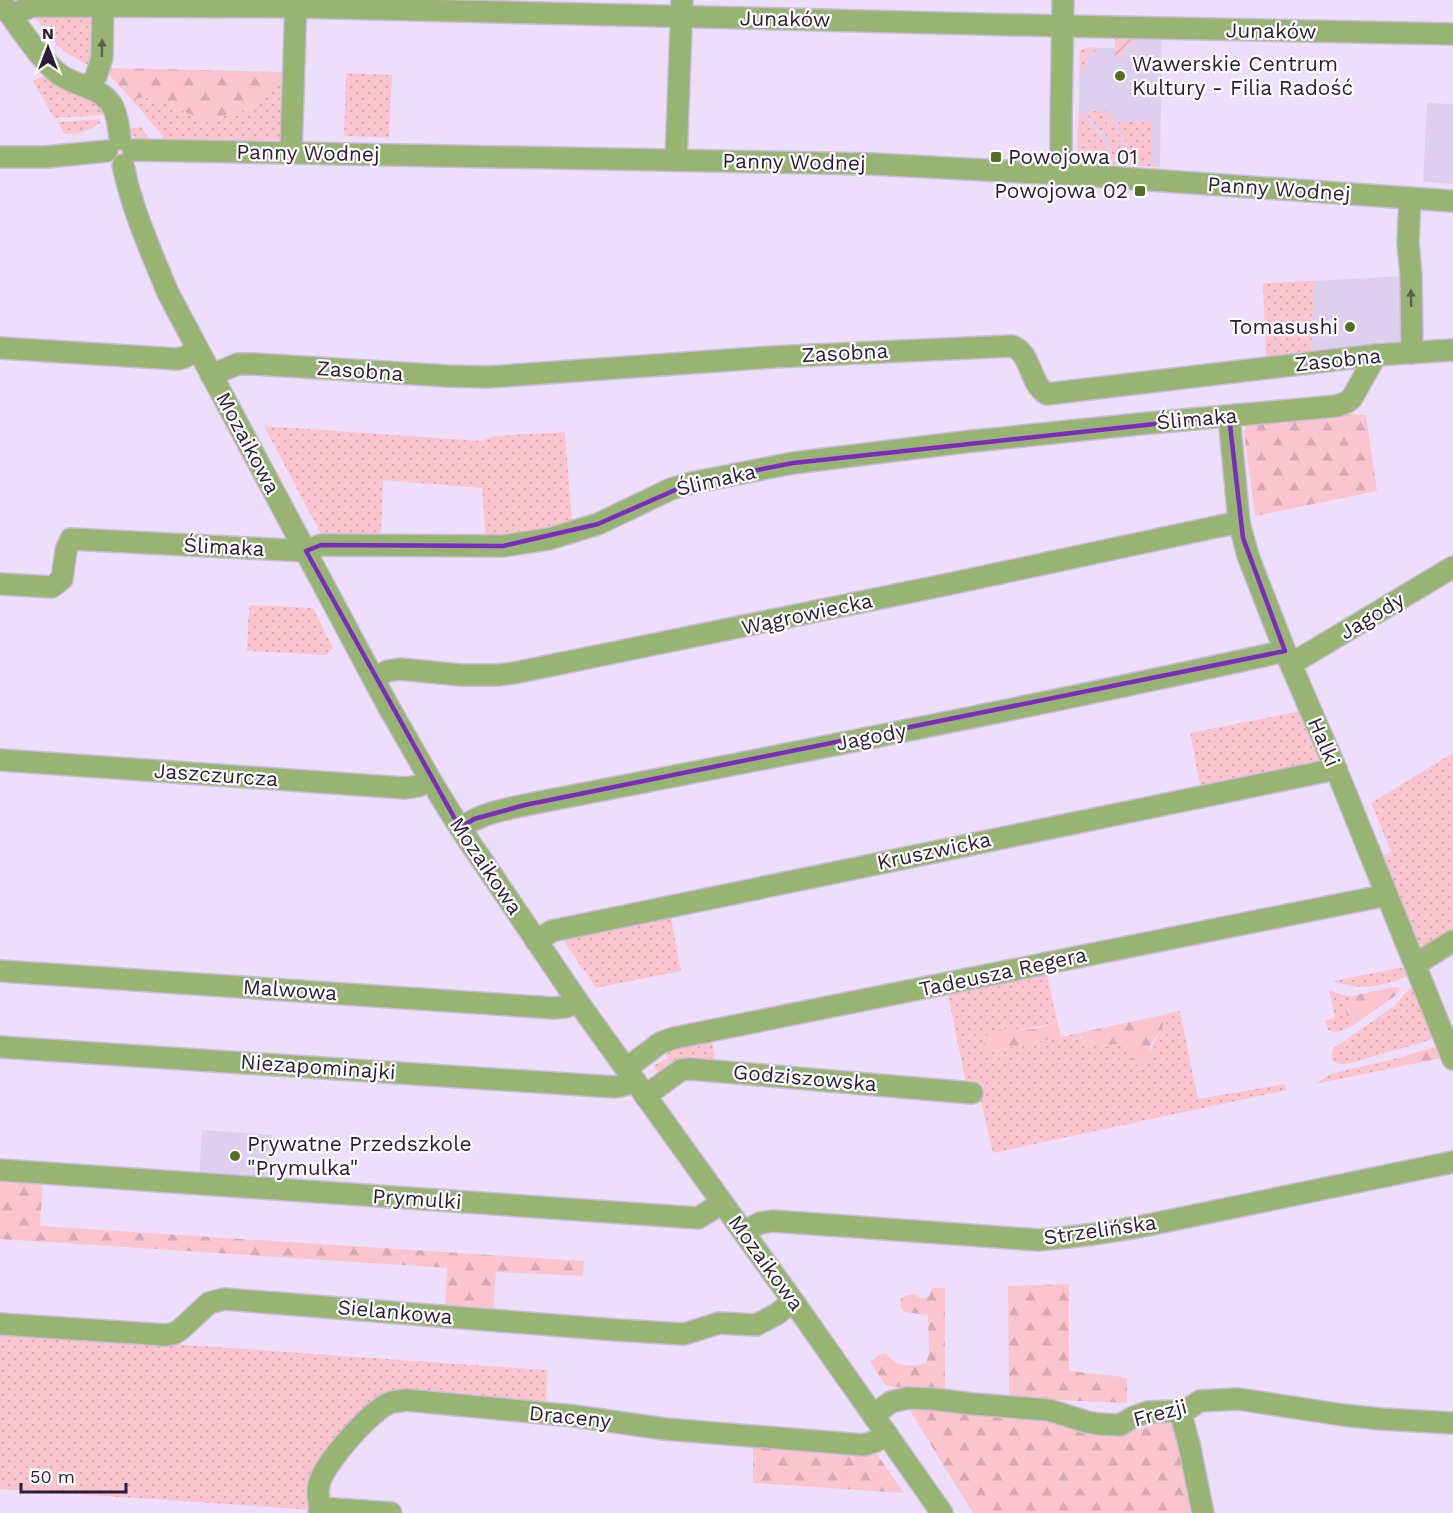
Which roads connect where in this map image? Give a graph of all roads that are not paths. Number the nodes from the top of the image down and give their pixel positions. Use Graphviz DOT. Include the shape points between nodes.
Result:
graph roads {
  1 [pos="1063,0"];
  2 [pos="103,3"];
  3 [pos="296,3"];
  4 [pos="5,7"];
  5 [pos="682,8"];
  6 [pos="1062,26"];
  7 [pos="1453,34"];
  8 [pos="89,88"];
  9 [pos="121,151"];
  10 [pos="291,153"];
  11 [pos="0,156"];
  12 [pos="676,160"];
  13 [pos="1061,174"];
  14 [pos="1410,198"];
  15 [pos="1453,201"];
  16 [pos="0,348"];
  17 [pos="197,350"];
  18 [pos="1453,350"];
  19 [pos="1412,353"];
  20 [pos="1376,355"];
  21 [pos="211,375"];
  22 [pos="1229,416"];
  23 [pos="1239,522"];
  24 [pos="306,551"];
  25 [pos="1453,567"];
  26 [pos="0,584"];
  27 [pos="1288,658"];
  28 [pos="373,678"];
  29 [pos="0,760"];
  30 [pos="1336,769"];
  31 [pos="431,781"];
  32 [pos="460,828"];
  33 [pos="1387,895"];
  34 [pos="536,941"];
  35 [pos="1453,941"];
  36 [pos="1416,964"];
  37 [pos="0,971"];
  38 [pos="578,1002"];
  39 [pos="0,1047"];
  40 [pos="1453,1059"];
  41 [pos="636,1082"];
  42 [pos="972,1093"];
  43 [pos="1453,1162"];
  44 [pos="0,1170"];
  45 [pos="722,1203"];
  46 [pos="744,1232"];
  47 [pos="793,1301"];
  48 [pos="0,1324"];
  49 [pos="1180,1411"];
  50 [pos="873,1415"];
  51 [pos="1453,1423"];
  52 [pos="886,1434"];
  53 [pos="320,1511"];
  54 [pos="391,1513"];
  55 [pos="942,1513"];
  56 [pos="1203,1513"];
  1 -- 6 [label="street"];
  2 -- 3 [label="street, Junaków"];
  2 -- 4 [label="street, Junaków"];
  8 -- 2 [label="street, one-way" via="102,58"];
  3 -- 5 [label="street, Junaków"];
  3 -- 10 [label="street"];
  4 -- 8 [label="street, Mozaikowa" via="47,64 61,76"];
  5 -- 6 [label="street, Junaków"];
  5 -- 12 [label="street"];
  6 -- 7 [label="street, Junaków"];
  6 -- 13 [label="street"];
  8 -- 9 [label="street, Mozaikowa" via="114,108"];
  9 -- 10 [label="street, Panny Wodnej"];
  9 -- 11 [label="street, Panny Wodnej"];
  9 -- 17 [label="street, Mozaikowa" via="144,236"];
  10 -- 12 [label="street, Panny Wodnej"];
  12 -- 13 [label="street, Panny Wodnej" via="872,164"];
  13 -- 14 [label="street, Panny Wodnej"];
  14 -- 15 [label="street, Panny Wodnej"];
  19 -- 14 [label="street, one-way"];
  16 -- 17 [label="street" via="177,359"];
  17 -- 21 [label="street, Mozaikowa"];
  18 -- 19 [label="street, Zasobna"];
  19 -- 20 [label="street, Zasobna"];
  20 -- 21 [label="street, Zasobna" via="1047,394 1040,389 1021,350 1012,346 755,358 488,377 253,364 238,364"];
  20 -- 22 [label="street, Ślimaka" via="1347,402"];
  21 -- 24 [label="street, Mozaikowa"];
  22 -- 23 [label="street, Halki"];
  22 -- 24 [label="street, Ślimaka" via="793,463 690,483 589,527 549,539 503,546 321,545"];
  23 -- 27 [label="street, Halki" via="1248,556"];
  23 -- 28 [label="street, Wągrowiecka" via="514,674 461,675 395,669"];
  24 -- 26 [label="street, Ślimaka" via="71,539 63,579 52,587"];
  24 -- 28 [label="street, Mozaikowa"];
  25 -- 27 [label="street, Jagody"];
  27 -- 30 [label="street, Halki"];
  27 -- 32 [label="street, Jagody" via="1147,682 525,805 474,819"];
  28 -- 31 [label="street, Mozaikowa"];
  29 -- 31 [label="street, Jaszczurcza" via="405,788"];
  30 -- 33 [label="street, Halki"];
  30 -- 34 [label="street, Kruszwicka" via="552,931"];
  31 -- 32 [label="street, Mozaikowa"];
  32 -- 34 [label="street, Mozaikowa"];
  33 -- 36 [label="street, Halki"];
  33 -- 41 [label="street, Tadeusza Regera" via="674,1038 660,1043"];
  34 -- 38 [label="street, Mozaikowa"];
  35 -- 36 [label="street"];
  36 -- 40 [label="street, Halki"];
  37 -- 38 [label="street, Malwowa" via="554,1008"];
  38 -- 41 [label="street, Mozaikowa"];
  39 -- 41 [label="street, Niezapominajki" via="615,1087"];
  41 -- 42 [label="street, Godziszowska" via="690,1069"];
  41 -- 45 [label="street, Mozaikowa"];
  43 -- 46 [label="street, Strzelińska" via="1109,1233 1067,1238 1039,1240 773,1221"];
  44 -- 45 [label="street, Prymulki" via="698,1218"];
  45 -- 46 [label="street, Mozaikowa"];
  46 -- 47 [label="street, Mozaikowa"];
  47 -- 48 [label="street, Sielankowa" via="756,1325 719,1323 684,1334 224,1299 209,1303 181,1329 166,1335"];
  47 -- 50 [label="street, Mozaikowa"];
  49 -- 50 [label="street, Frezji" via="1148,1412 1111,1425 1049,1410 908,1398 891,1402"];
  49 -- 51 [label="street, Frezji" via="1200,1401 1238,1399 1343,1415"];
  49 -- 56 [label="street"];
  50 -- 52 [label="street, Mozaikowa"];
  52 -- 53 [label="street, Draceny" via="864,1445 665,1429 406,1400 391,1402 355,1432 323,1472 318,1489"];
  52 -- 55 [label="street, Mozaikowa"];
  53 -- 54 [label="street"];
}
